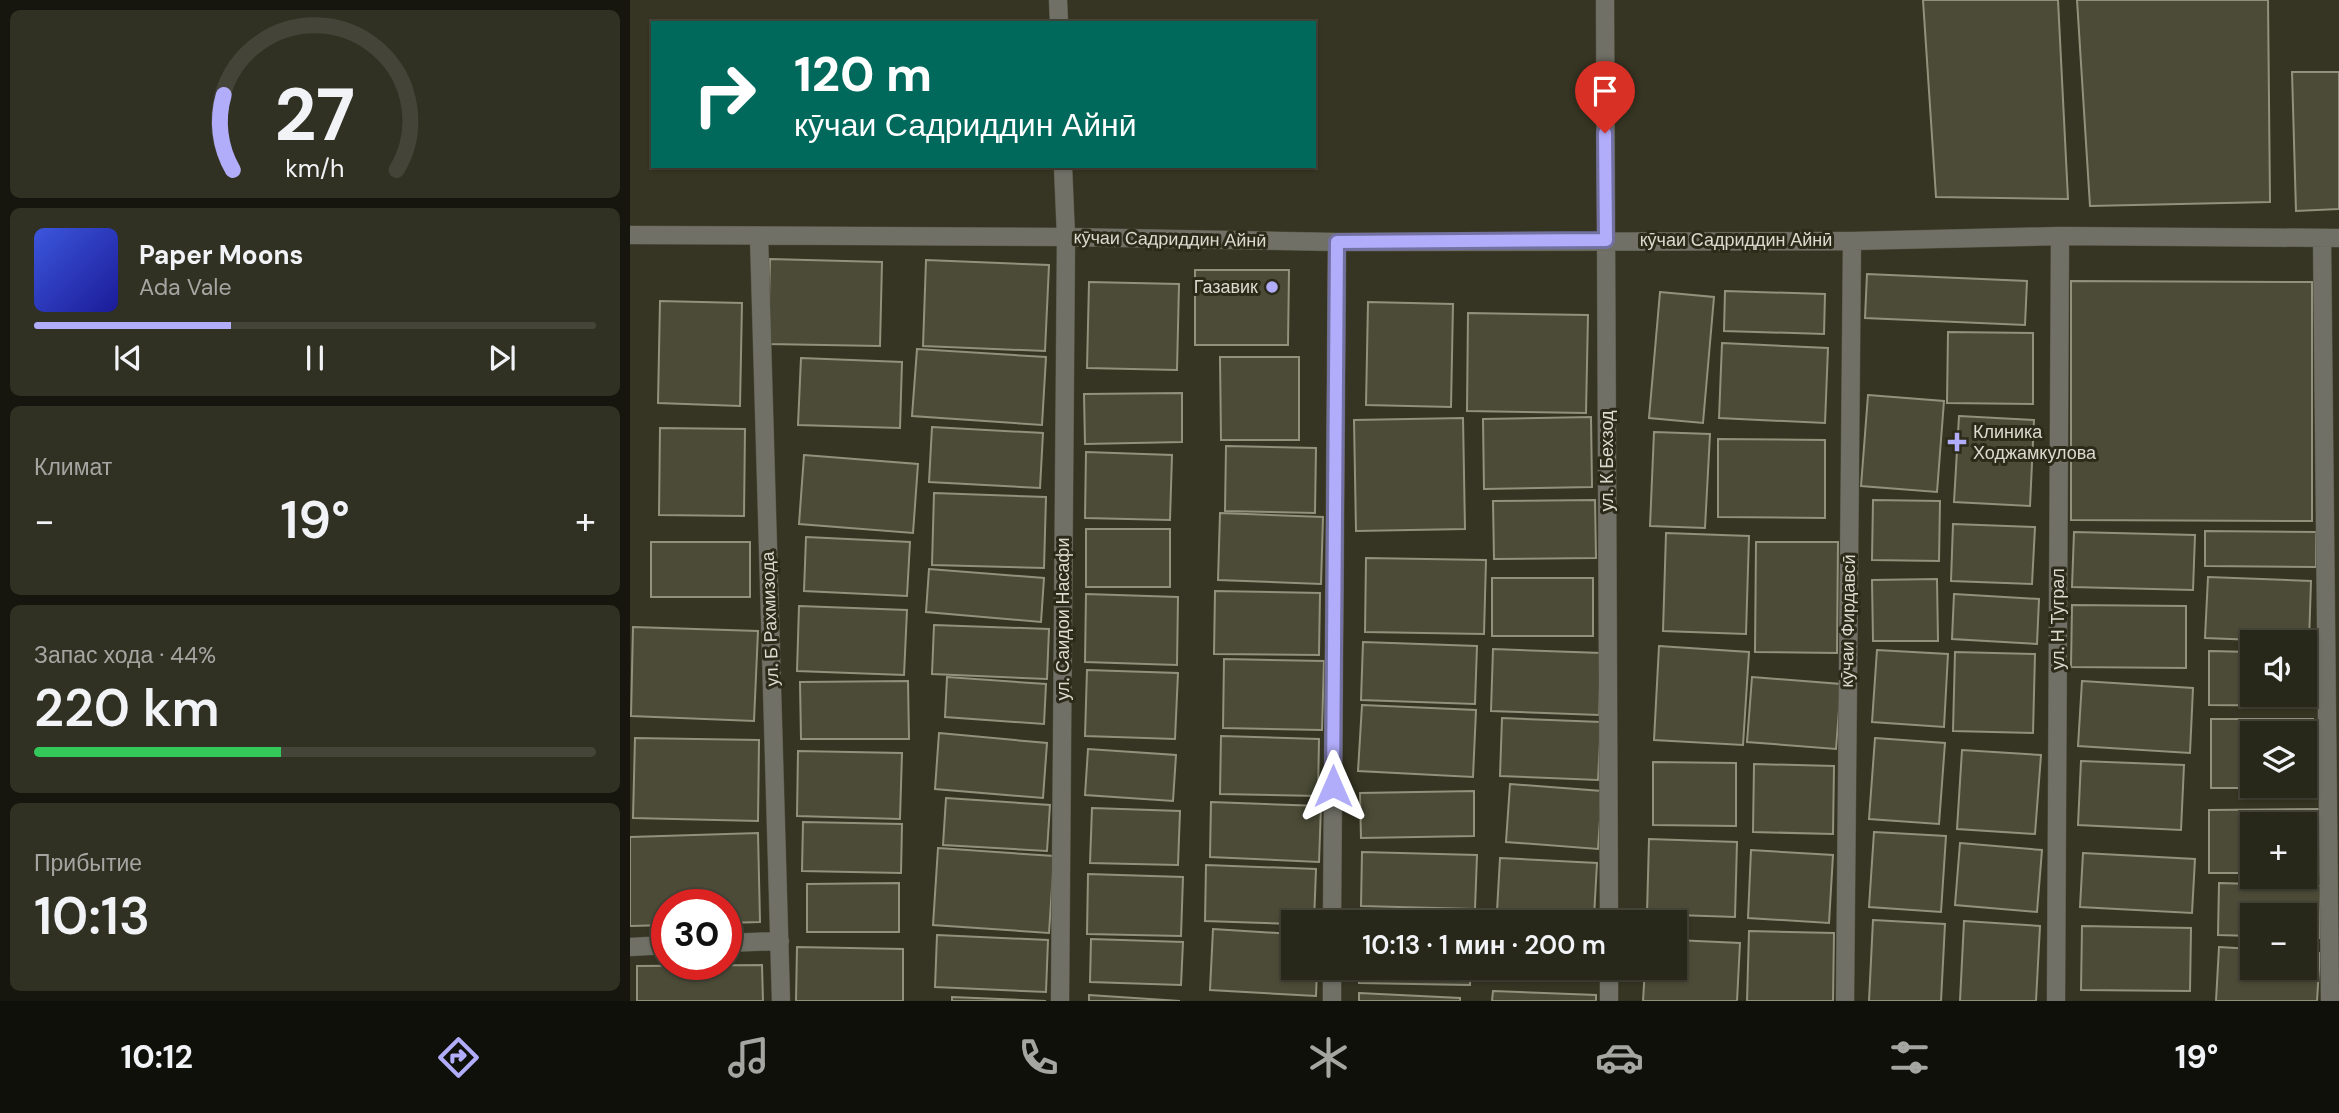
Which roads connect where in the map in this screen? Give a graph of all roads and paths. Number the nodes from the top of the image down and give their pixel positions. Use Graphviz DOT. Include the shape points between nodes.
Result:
graph roads {
  1 [pos="1058,0"];
  2 [pos="1605,0"];
  3 [pos="1059,21"];
  4 [pos="1063,168"];
  5 [pos="630,235"];
  6 [pos="759,236"];
  7 [pos="2060,236"];
  8 [pos="1066,237"];
  9 [pos="2330,238"];
  10 [pos="1606,240"];
  11 [pos="1852,241"];
  12 [pos="1337,242"];
  13 [pos="1332,910"];
  14 [pos="1609,910"];
  15 [pos="780,941"];
  16 [pos="742,942"];
  17 [pos="651,946"];
  18 [pos="630,947"];
  19 [pos="1332,980"];
  20 [pos="1609,980"];
  21 [pos="781,1001"];
  22 [pos="1060,1001"];
  23 [pos="1332,1001"];
  24 [pos="1609,1001"];
  25 [pos="1845,1001"];
  26 [pos="2056,1001"];
  27 [pos="2330,1001"];
  1 -- 3 [label="street"];
  2 -- 10 [label="street, ул. К Бехзод"];
  4 -- 8 [label="street, ул. Саидои Насафи"];
  5 -- 6 [label="street, кӯчаи Садриддин Айнӣ"];
  6 -- 8 [label="street, кӯчаи Садриддин Айнӣ"];
  6 -- 15 [label="street, ул. Б Рахмизода"];
  7 -- 9 [label="street, кӯчаи Садриддин Айнӣ"];
  7 -- 11 [label="street, кӯчаи Садриддин Айнӣ"];
  7 -- 26 [label="street, ул. Н Туграл"];
  8 -- 12 [label="street, кӯчаи Садриддин Айнӣ"];
  8 -- 22 [label="street, ул. Саидои Насафи"];
  9 -- 27 [label="street"];
  10 -- 11 [label="street, кӯчаи Садриддин Айнӣ"];
  10 -- 12 [label="street, кӯчаи Садриддин Айнӣ"];
  10 -- 14 [label="street, ул. К Бехзод"];
  11 -- 25 [label="street, кӯчаи Фирдавсӣ"];
  12 -- 13 [label="street"];
  15 -- 16 [label="street"];
  15 -- 21 [label="street, ул. Б Рахмизода"];
  17 -- 18 [label="street"];
  19 -- 23 [label="street"];
  20 -- 24 [label="street"];
}
